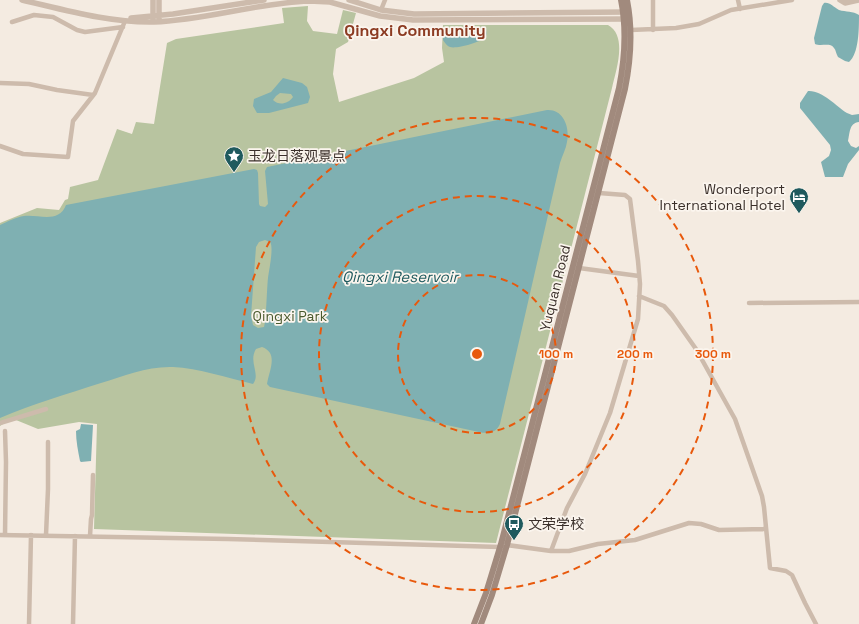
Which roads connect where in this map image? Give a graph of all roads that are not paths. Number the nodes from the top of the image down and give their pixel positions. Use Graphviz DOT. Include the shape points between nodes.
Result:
graph roads {
  1 [pos="22,0"];
  2 [pos="153,0"];
  3 [pos="159,0"];
  4 [pos="264,0"];
  5 [pos="349,0"];
  6 [pos="385,0"];
  7 [pos="621,0"];
  8 [pos="627,0"];
  9 [pos="653,0"];
  10 [pos="738,0"];
  11 [pos="792,0"];
  12 [pos="840,0"];
  13 [pos="859,0"];
  14 [pos="52,7"];
  15 [pos="740,9"];
  16 [pos="381,10"];
  17 [pos="50,16"];
  18 [pos="626,16"];
  19 [pos="115,19"];
  20 [pos="156,19"];
  21 [pos="125,20"];
  22 [pos="12,22"];
  23 [pos="122,27"];
  24 [pos="631,30"];
  25 [pos="653,30"];
  26 [pos="0,83"];
  27 [pos="93,95"];
  28 [pos="0,146"];
  29 [pos="599,193"];
  30 [pos="579,268"];
  31 [pos="639,276"];
  32 [pos="639,296"];
  33 [pos="859,302"];
  34 [pos="749,303"];
  35 [pos="46,409"];
  36 [pos="0,423"];
  37 [pos="5,431"];
  38 [pos="48,442"];
  39 [pos="93,475"];
  40 [pos="765,529"];
  41 [pos="3,535"];
  42 [pos="31,535"];
  43 [pos="46,535"];
  44 [pos="75,536"];
  45 [pos="90,536"];
  46 [pos="507,546"];
  47 [pos="500,547"];
  48 [pos="551,551"];
  49 [pos="29,624"];
  50 [pos="73,624"];
  51 [pos="474,624"];
  52 [pos="481,624"];
  53 [pos="816,624"];
  1 -- 14 [label="street"];
  2 -- 20 [label="street"];
  3 -- 20 [label="street"];
  4 -- 20 [label="street"];
  5 -- 16 [label="street"];
  6 -- 16 [label="street"];
  7 -- 18 [label="main road, Yuquan Road"];
  8 -- 18 [label="main road, Yuquan Road"];
  9 -- 25 [label="street"];
  10 -- 15 [label="street"];
  11 -- 15 [label="street"];
  12 -- 13 [label="street" via="845,3"];
  14 -- 17 [label="street"];
  14 -- 19 [label="street"];
  15 -- 25 [label="street" via="699,24"];
  16 -- 18 [label="street" via="414,14"];
  17 -- 22 [label="street" via="34,15"];
  17 -- 23 [label="street" via="84,32"];
  18 -- 20 [label="street" via="408,20 376,15 330,2 309,1"];
  18 -- 24 [label="main road, Yuquan Road"];
  18 -- 47 [label="main road, Yuquan Road" via="625,50 619,88"];
  19 -- 20 [label="street"];
  19 -- 21 [label="street"];
  20 -- 21 [label="street"];
  21 -- 23 [label="street"];
  23 -- 27 [label="street"];
  24 -- 25 [label="street"];
  24 -- 29 [label="main road, Yuquan Road" via="632,50 626,89"];
  26 -- 27 [label="street" via="29,84"];
  27 -- 28 [label="street" via="71,124 68,157 23,154"];
  29 -- 30 [label="main road, Yuquan Road"];
  29 -- 31 [label="street" via="625,195 630,199"];
  30 -- 31 [label="street"];
  30 -- 46 [label="main road, Yuquan Road"];
  31 -- 32 [label="street"];
  32 -- 40 [label="street" via="664,306 672,315 696,349 732,415 762,496"];
  32 -- 48 [label="street" via="636,329 610,414 585,474 567,508"];
  33 -- 34 [label="street"];
  35 -- 36 [label="street"];
  37 -- 41 [label="street"];
  38 -- 43 [label="street"];
  39 -- 45 [label="street"];
  40 -- 48 [label="street" via="719,530 688,523 635,540 598,544 569,551"];
  40 -- 53 [label="street" via="770,568 792,575"];
  41 -- 42 [label="street"];
  42 -- 43 [label="street"];
  42 -- 49 [label="street"];
  43 -- 44 [label="street"];
  44 -- 45 [label="street"];
  44 -- 50 [label="street"];
  45 -- 47 [label="street"];
  46 -- 48 [label="street"];
  46 -- 52 [label="main road, Yuquan Road"];
  47 -- 51 [label="main road, Yuquan Road"];
}
